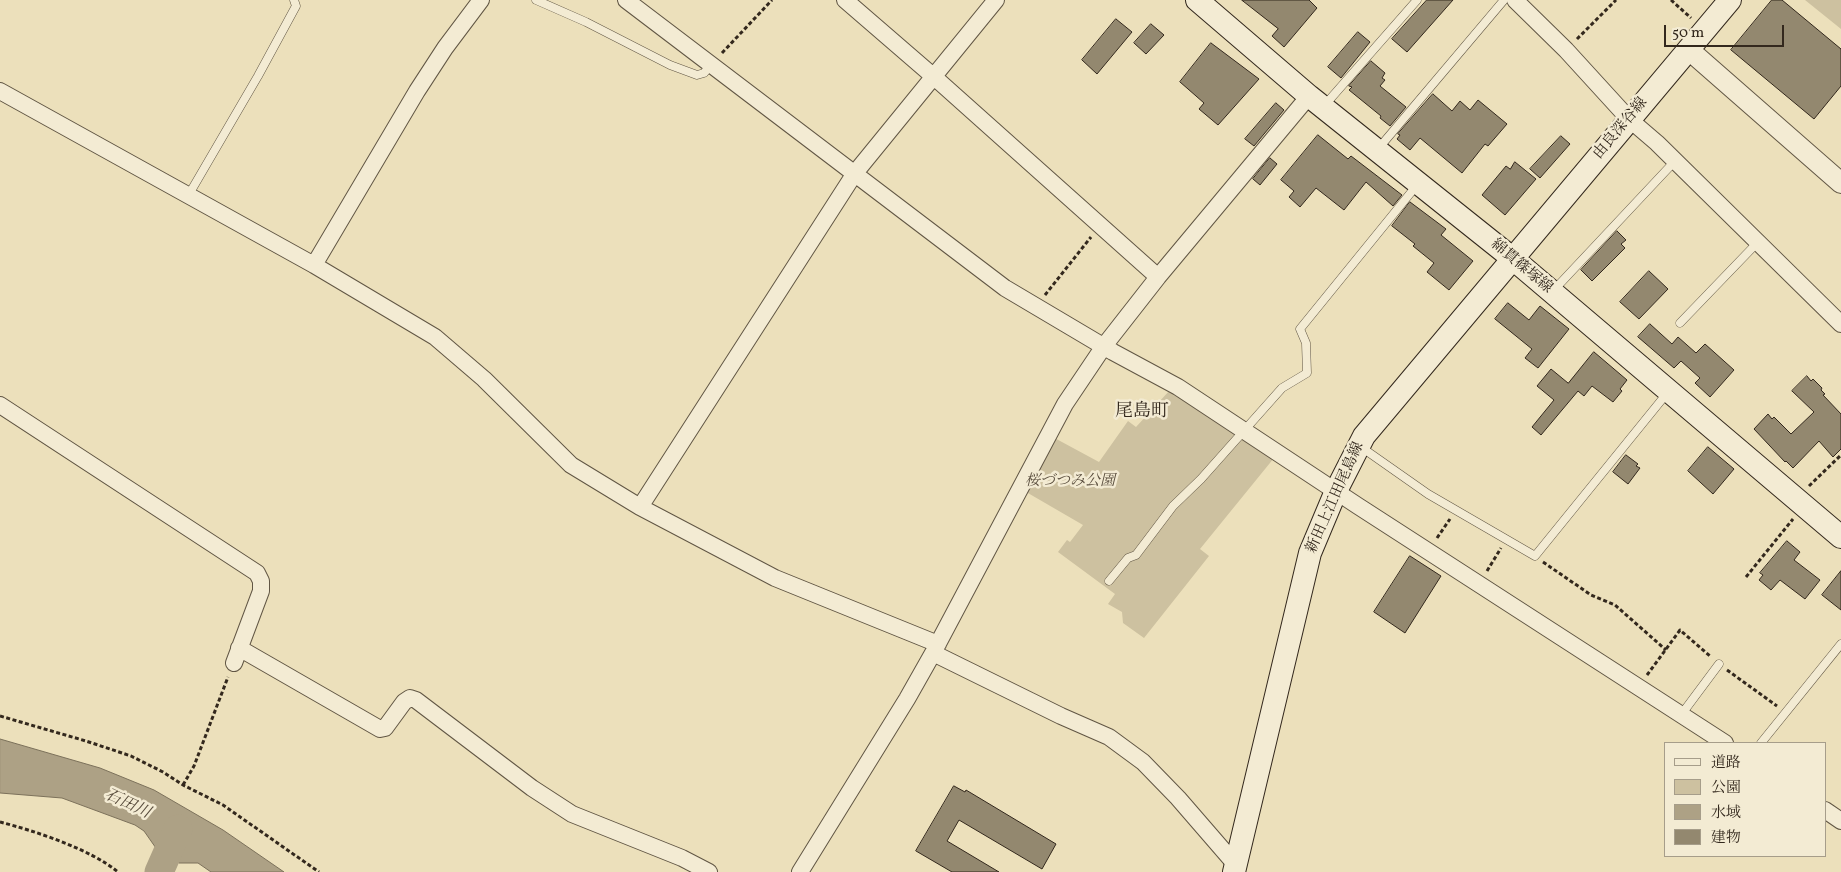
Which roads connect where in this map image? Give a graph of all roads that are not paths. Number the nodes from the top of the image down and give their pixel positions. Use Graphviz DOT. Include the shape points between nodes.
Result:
graph roads {
  1 [pos="294,0"];
  2 [pos="481,0"];
  3 [pos="536,0"];
  4 [pos="626,0"];
  5 [pos="845,0"];
  6 [pos="996,0"];
  7 [pos="1197,0"];
  8 [pos="1417,0"];
  9 [pos="1504,0"];
  10 [pos="1514,0"];
  11 [pos="1730,0"];
  12 [pos="1688,49"];
  13 [pos="711,65"];
  14 [pos="934,76"];
  15 [pos="0,91"];
  16 [pos="1316,102"];
  17 [pos="1629,119"];
  18 [pos="1376,150"];
  19 [pos="1675,161"];
  20 [pos="855,173"];
  21 [pos="1841,183"];
  22 [pos="1418,184"];
  23 [pos="188,196"];
  24 [pos="1758,242"];
  25 [pos="1512,258"];
  26 [pos="314,266"];
  27 [pos="1158,278"];
  28 [pos="1552,292"];
  29 [pos="1680,323"];
  30 [pos="1841,324"];
  31 [pos="1104,346"];
  32 [pos="1669,391"];
  33 [pos="0,405"];
  34 [pos="1244,430"];
  35 [pos="1360,445"];
  36 [pos="1336,492"];
  37 [pos="640,507"];
  38 [pos="1841,537"];
  39 [pos="1109,581"];
  40 [pos="1841,644"];
  41 [pos="936,649"];
  42 [pos="1719,664"];
  43 [pos="1681,715"];
  44 [pos="1722,742"];
  45 [pos="1762,742"];
  46 [pos="1826,811"];
  47 [pos="1841,821"];
  48 [pos="1235,868"];
  49 [pos="709,872"];
  50 [pos="800,872"];
  1 -- 23 [label="lane" via="296,6"];
  2 -- 26 [label="street" via="416,92"];
  3 -- 13 [label="lane" via="670,65 697,74 704,73"];
  4 -- 13 [label="street"];
  5 -- 14 [label="street"];
  6 -- 14 [label="street"];
  7 -- 16 [label="main road, 綿貫篠塚線"];
  8 -- 16 [label="lane"];
  9 -- 18 [label="lane"];
  10 -- 17 [label="street" via="1566,50"];
  11 -- 12 [label="main road, 由良深谷線"];
  12 -- 17 [label="main road, 由良深谷線"];
  12 -- 21 [label="street"];
  13 -- 20 [label="street"];
  14 -- 20 [label="street"];
  14 -- 27 [label="street"];
  15 -- 23 [label="street"];
  16 -- 18 [label="main road, 綿貫篠塚線"];
  16 -- 27 [label="street"];
  17 -- 19 [label="street"];
  17 -- 25 [label="main road, 由良深谷線"];
  18 -- 22 [label="main road, 綿貫篠塚線"];
  19 -- 24 [label="street"];
  19 -- 28 [label="lane"];
  20 -- 31 [label="street" via="978,269"];
  20 -- 37 [label="street"];
  22 -- 25 [label="main road, 綿貫篠塚線"];
  22 -- 34 [label="lane" via="1300,329 1306,343 1307,374 1282,388"];
  23 -- 26 [label="street"];
  24 -- 29 [label="lane"];
  24 -- 30 [label="street"];
  25 -- 28 [label="main road, 綿貫篠塚線"];
  25 -- 35 [label="main road, 新田上江田尾島線" via="1364,436"];
  26 -- 37 [label="street" via="436,337 484,379 571,465"];
  27 -- 31 [label="street"];
  28 -- 32 [label="main road, 綿貫篠塚線"];
  31 -- 34 [label="street" via="1178,387"];
  31 -- 41 [label="street" via="1065,404"];
  32 -- 35 [label="lane" via="1535,556 1428,494"];
  32 -- 38 [label="main road, 綿貫篠塚線"];
  33 -- 49 [label="street" via="257,573 261,592 237,655 380,729 385,728 404,702 410,698 416,700 532,788 572,814"];
  34 -- 36 [label="street"];
  34 -- 39 [label="lane" via="1173,506 1136,555 1128,558"];
  35 -- 36 [label="main road, 新田上江田尾島線"];
  36 -- 43 [label="street"];
  36 -- 48 [label="main road, 新田上江田尾島線" via="1310,553"];
  37 -- 41 [label="street" via="775,578"];
  40 -- 45 [label="lane"];
  41 -- 48 [label="street" via="1053,712 1109,737 1143,762 1178,798"];
  41 -- 50 [label="street"];
  42 -- 43 [label="lane"];
  43 -- 44 [label="street"];
  46 -- 47 [label="street"];
}
